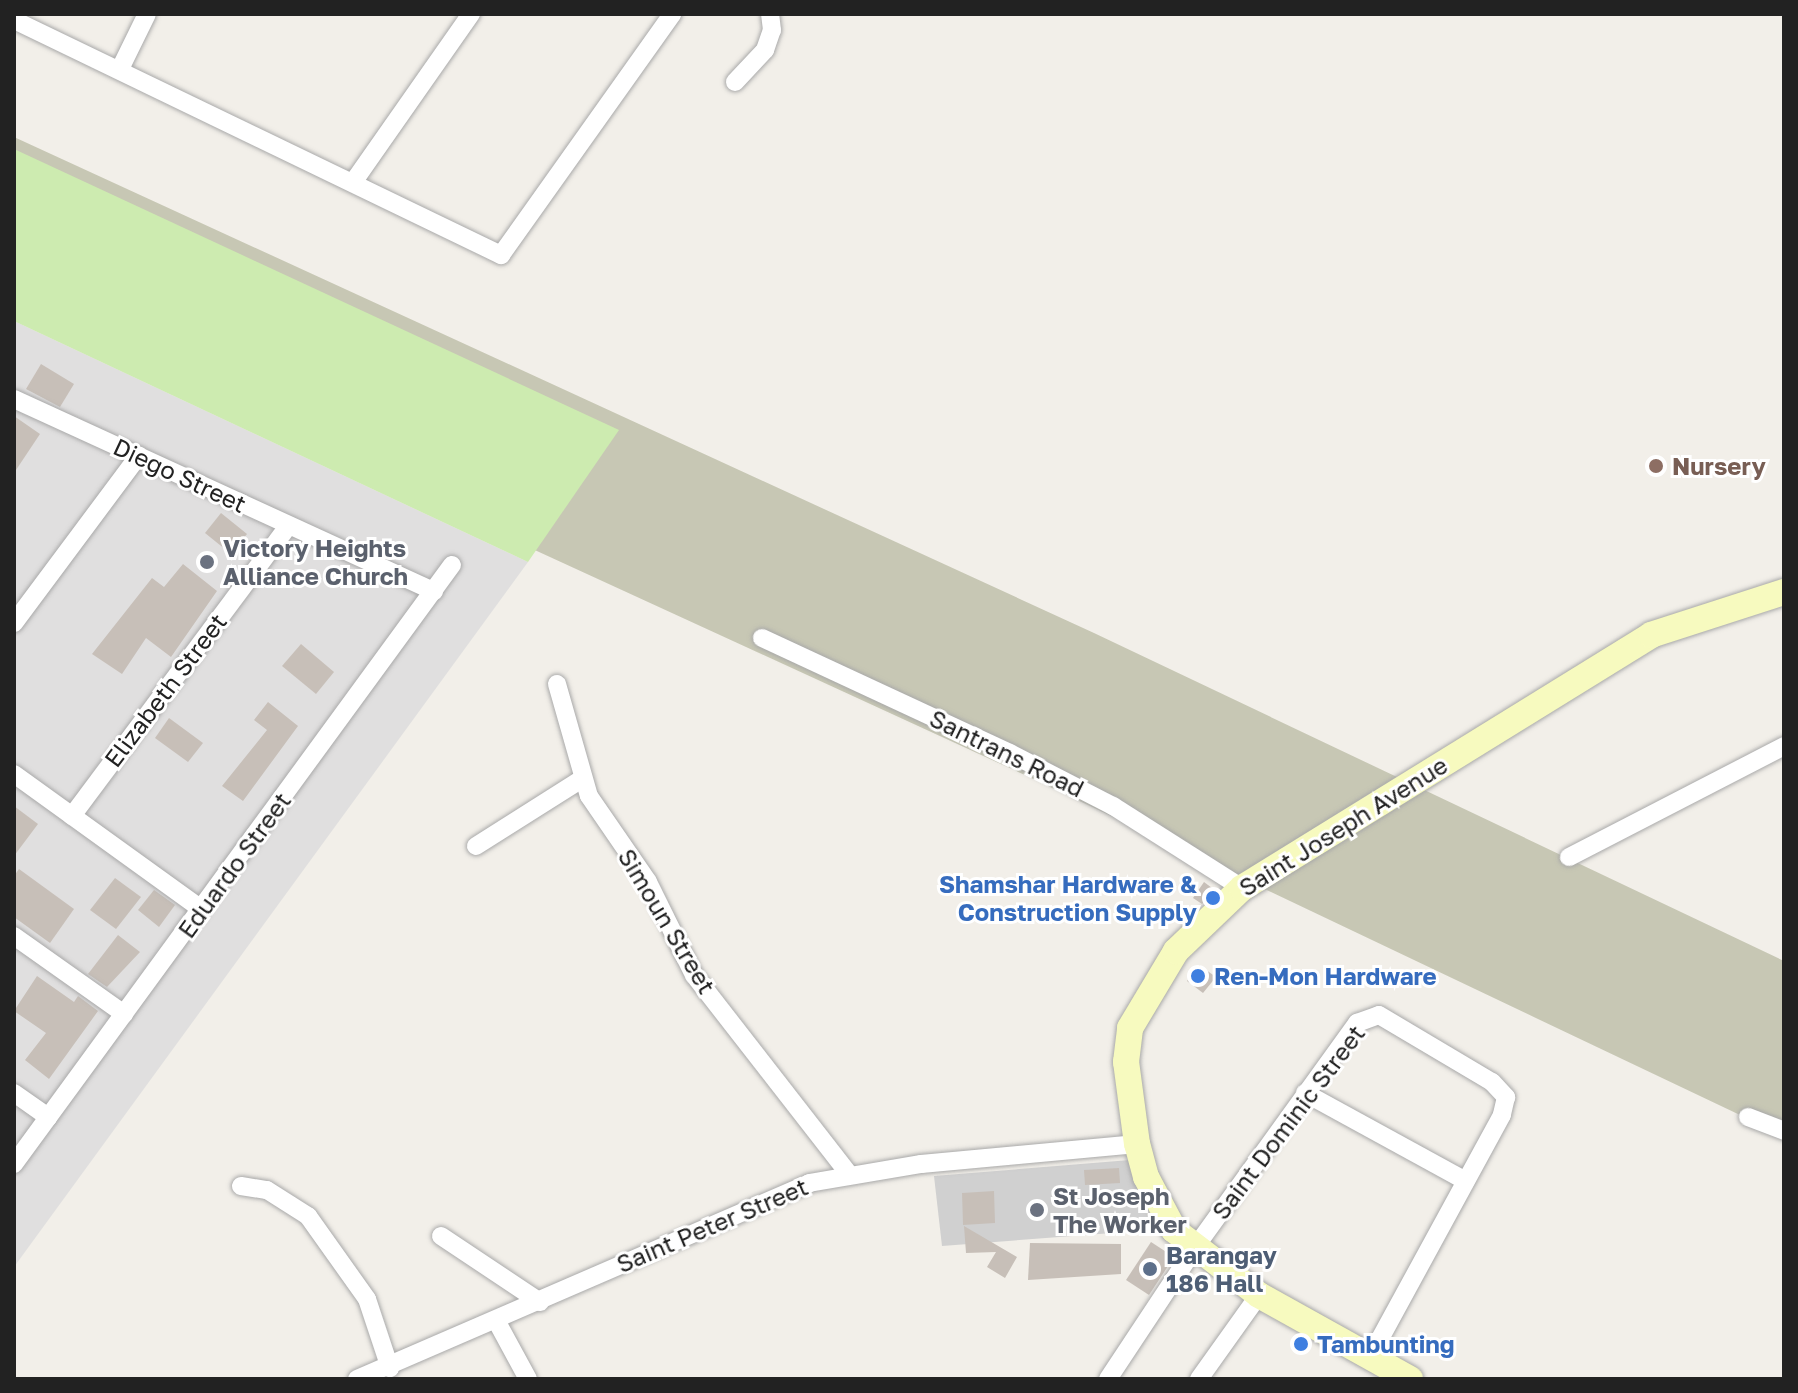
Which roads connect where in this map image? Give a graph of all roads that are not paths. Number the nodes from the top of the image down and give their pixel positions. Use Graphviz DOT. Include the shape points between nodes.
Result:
graph roads {
  1 [pos="147,14"];
  2 [pos="471,14"];
  3 [pos="672,14"];
  4 [pos="770,14"];
  5 [pos="14,20"];
  6 [pos="120,69"];
  7 [pos="735,82"];
  8 [pos="354,181"];
  9 [pos="14,399"];
  10 [pos="139,455"];
  11 [pos="288,526"];
  12 [pos="452,565"];
  13 [pos="434,591"];
  14 [pos="1784,592"];
  15 [pos="14,623"];
  16 [pos="762,638"];
  17 [pos="557,684"];
  18 [pos="1784,746"];
  19 [pos="14,774"];
  20 [pos="582,779"];
  21 [pos="72,816"];
  22 [pos="476,846"];
  23 [pos="1569,857"];
  24 [pos="1242,888"];
  25 [pos="201,909"];
  26 [pos="14,936"];
  27 [pos="124,1014"];
  28 [pos="14,1093"];
  29 [pos="1305,1093"];
  30 [pos="48,1117"];
  31 [pos="1748,1117"];
  32 [pos="1784,1131"];
  33 [pos="1137,1144"];
  34 [pos="14,1164"];
  35 [pos="849,1174"];
  36 [pos="1466,1181"];
  37 [pos="241,1186"];
  38 [pos="441,1236"];
  39 [pos="1194,1249"];
  40 [pos="1259,1295"];
  41 [pos="540,1302"];
  42 [pos="497,1322"];
  43 [pos="1370,1357"];
  44 [pos="390,1368"];
  45 [pos="357,1379"];
  46 [pos="528,1379"];
  47 [pos="1108,1379"];
  48 [pos="1199,1379"];
  49 [pos="1410,1379"];
  1 -- 6 [label="street"];
  2 -- 8 [label="street"];
  3 -- 8 [label="street" via="501,255"];
  4 -- 7 [label="street" via="772,30 765,50"];
  5 -- 6 [label="street"];
  6 -- 8 [label="street"];
  9 -- 10 [label="street, Diego Street"];
  10 -- 11 [label="street, Diego Street"];
  10 -- 15 [label="street"];
  11 -- 13 [label="street, Diego Street"];
  11 -- 21 [label="street, Elizabeth Street"];
  12 -- 13 [label="street, Eduardo Street"];
  13 -- 25 [label="street, Eduardo Street"];
  14 -- 24 [label="main road, Saint Joseph Avenue" via="1651,635"];
  16 -- 24 [label="street, Santrans Road" via="1049,773"];
  17 -- 20 [label="street, Simoun Street"];
  18 -- 23 [label="street"];
  19 -- 21 [label="street"];
  20 -- 22 [label="street"];
  20 -- 35 [label="street, Simoun Street" via="598,812 648,882 694,975"];
  21 -- 25 [label="street"];
  24 -- 33 [label="main road, Saint Joseph Avenue" via="1176,951 1130,1028 1126,1062"];
  25 -- 27 [label="street, Eduardo Street"];
  26 -- 27 [label="street"];
  27 -- 30 [label="street, Eduardo Street"];
  28 -- 30 [label="street"];
  29 -- 36 [label="street"];
  29 -- 36 [label="street, Saint Dominic Street" via="1357,1023 1368,1017 1389,1019 1492,1082 1506,1097 1502,1115"];
  29 -- 39 [label="street, Saint Dominic Street"];
  30 -- 34 [label="street, Eduardo Street"];
  31 -- 32 [label="street"];
  33 -- 35 [label="street, Saint Peter Street"];
  33 -- 39 [label="main road, Saint Joseph Avenue" via="1158,1204"];
  35 -- 41 [label="street, Saint Peter Street" via="759,1200"];
  36 -- 43 [label="street, Saint Dominic Street"];
  37 -- 44 [label="street" via="267,1190 308,1216 367,1299"];
  38 -- 41 [label="street"];
  39 -- 40 [label="main road, Saint Joseph Avenue"];
  39 -- 47 [label="street, Saint Dominic Street"];
  40 -- 43 [label="main road, Saint Joseph Avenue"];
  40 -- 48 [label="street"];
  41 -- 42 [label="street, Saint Peter Street"];
  42 -- 44 [label="street, Saint Peter Street"];
  42 -- 46 [label="street"];
  43 -- 49 [label="main road, Saint Joseph Avenue"];
  44 -- 45 [label="street, Saint Peter Street"];
}
